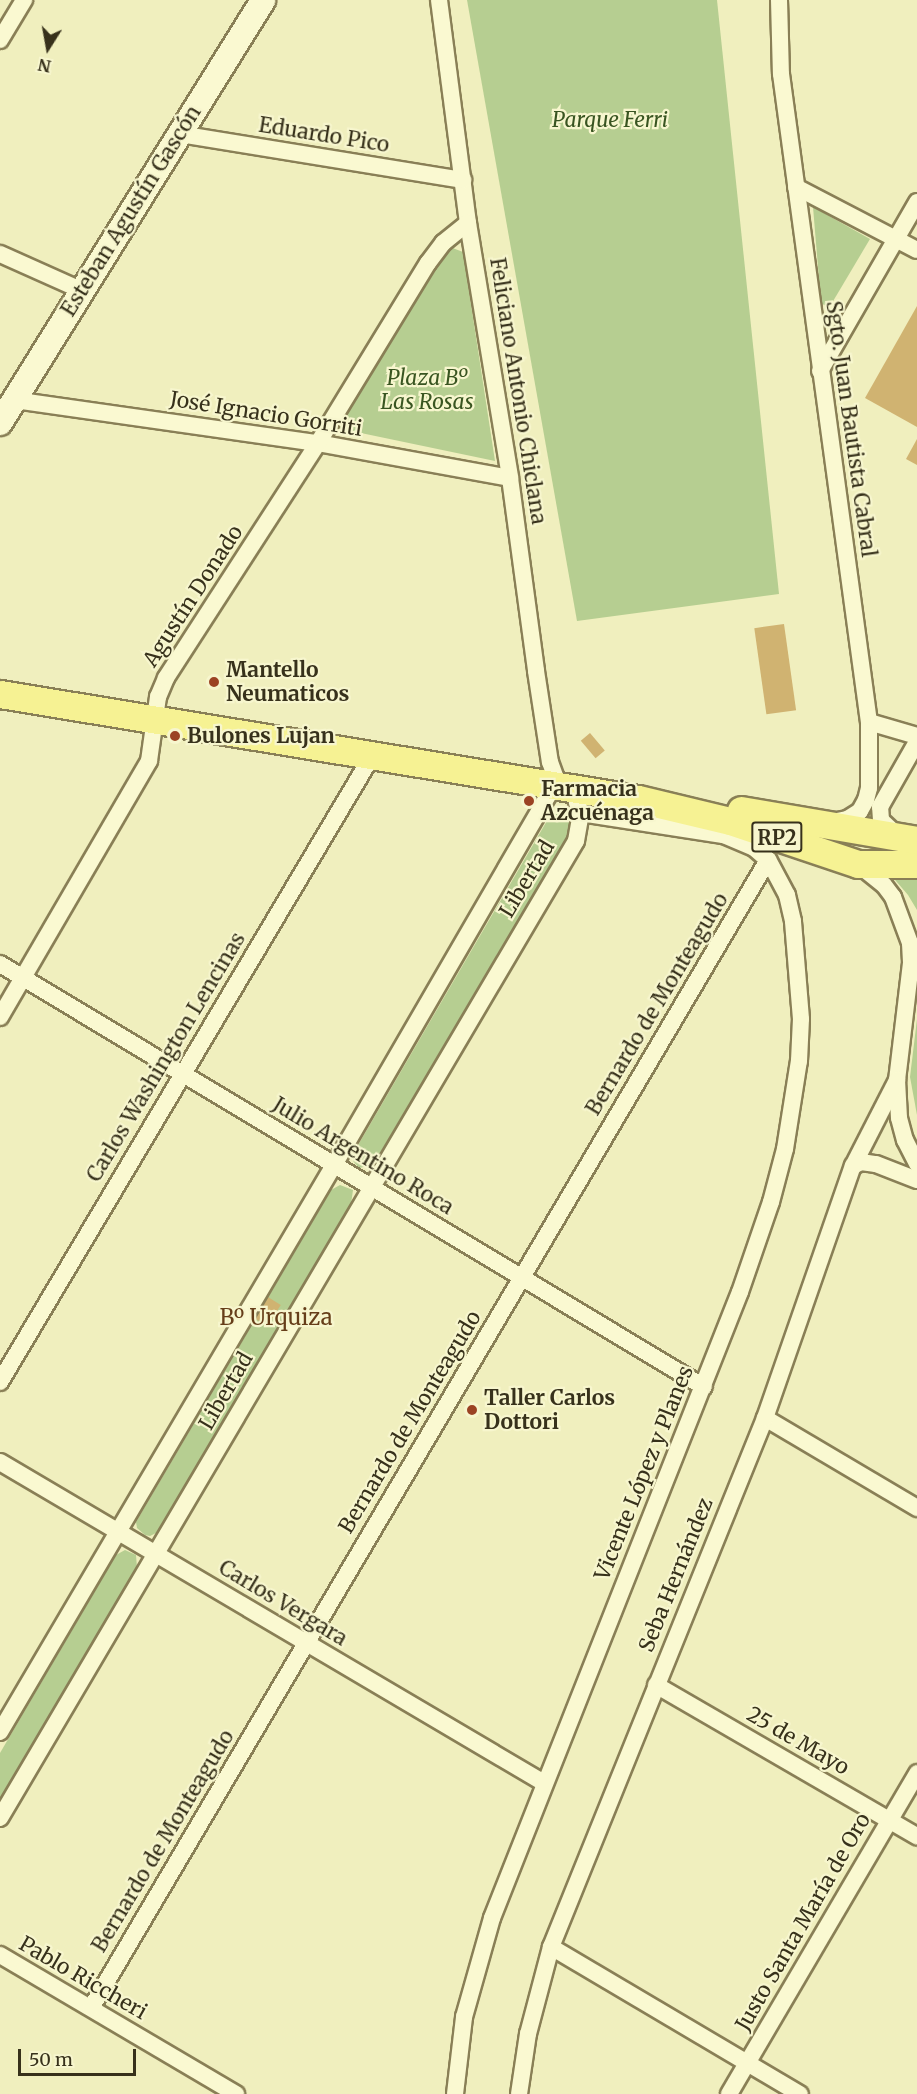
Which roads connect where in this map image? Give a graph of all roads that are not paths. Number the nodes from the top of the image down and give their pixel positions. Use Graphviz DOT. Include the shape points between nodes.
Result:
graph roads {
  1 [pos="24,0"];
  2 [pos="263,0"];
  3 [pos="439,0"];
  4 [pos="779,0"];
  5 [pos="0,40"];
  6 [pos="179,134"];
  7 [pos="463,180"];
  8 [pos="796,187"];
  9 [pos="917,202"];
  10 [pos="468,223"];
  11 [pos="896,238"];
  12 [pos="917,250"];
  13 [pos="0,254"];
  14 [pos="81,290"];
  15 [pos="820,371"];
  16 [pos="6,409"];
  17 [pos="318,443"];
  18 [pos="510,478"];
  19 [pos="0,694"];
  20 [pos="154,720"];
  21 [pos="869,722"];
  22 [pos="917,736"];
  23 [pos="917,742"];
  24 [pos="372,756"];
  25 [pos="559,786"];
  26 [pos="638,799"];
  27 [pos="580,813"];
  28 [pos="811,822"];
  29 [pos="908,839"];
  30 [pos="768,860"];
  31 [pos="858,864"];
  32 [pos="917,864"];
  33 [pos="0,964"];
  34 [pos="21,976"];
  35 [pos="0,1017"];
  36 [pos="182,1073"];
  37 [pos="897,1080"];
  38 [pos="917,1164"];
  39 [pos="334,1165"];
  40 [pos="853,1166"];
  41 [pos="917,1180"];
  42 [pos="372,1187"];
  43 [pos="522,1278"];
  44 [pos="0,1382"];
  45 [pos="704,1387"];
  46 [pos="765,1418"];
  47 [pos="0,1462"];
  48 [pos="917,1508"];
  49 [pos="119,1533"];
  50 [pos="156,1554"];
  51 [pos="306,1643"];
  52 [pos="656,1685"];
  53 [pos="0,1732"];
  54 [pos="917,1773"];
  55 [pos="543,1784"];
  56 [pos="0,1818"];
  57 [pos="889,1820"];
  58 [pos="917,1836"];
  59 [pos="551,1947"];
  60 [pos="0,1955"];
  61 [pos="91,2008"];
  62 [pos="747,2063"];
  63 [pos="236,2094"];
  64 [pos="455,2094"];
  65 [pos="519,2094"];
  66 [pos="729,2094"];
  67 [pos="800,2094"];
  1 -- 5 [label="street"];
  2 -- 6 [label="street, Esteban Agustín Gascón"];
  3 -- 7 [label="street, Feliciano Antonio Chiclana"];
  4 -- 8 [label="street, Sgto. Juan Bautista Cabral" via="781,74"];
  6 -- 7 [label="street, Eduardo Pico"];
  6 -- 14 [label="street, Esteban Agustín Gascón"];
  7 -- 10 [label="street, Feliciano Antonio Chiclana"];
  8 -- 11 [label="street"];
  8 -- 15 [label="street, Sgto. Juan Bautista Cabral"];
  9 -- 11 [label="street"];
  10 -- 17 [label="street, Agustín Donado" via="443,243 428,263"];
  10 -- 18 [label="street, Feliciano Antonio Chiclana"];
  11 -- 12 [label="street"];
  11 -- 15 [label="street"];
  13 -- 14 [label="street"];
  14 -- 16 [label="street, Esteban Agustín Gascón"];
  15 -- 21 [label="street, Sgto. Juan Bautista Cabral"];
  16 -- 17 [label="street, José Ignacio Gorriti"];
  17 -- 18 [label="street, José Ignacio Gorriti"];
  17 -- 20 [label="street, Agustín Donado" via="166,678"];
  18 -- 25 [label="street, Feliciano Antonio Chiclana" via="550,762"];
  19 -- 20 [label="main road, RP2"];
  20 -- 24 [label="main road, RP2"];
  20 -- 34 [label="street, Agustín Donado" via="149,761"];
  21 -- 22 [label="street"];
  21 -- 28 [label="street, Sgto. Juan Bautista Cabral" via="869,788 860,811 847,819"];
  23 -- 29 [label="street" via="880,807 881,820"];
  24 -- 25 [label="main road, RP2"];
  24 -- 36 [label="street, Carlos Washington Lencinas"];
  25 -- 26 [label="main road, RP2"];
  25 -- 27 [label="street" via="572,794"];
  25 -- 39 [label="street, Libertad" via="540,809"];
  26 -- 28 [label="main road, RP2" via="698,803"];
  26 -- 31 [label="main road, RP2" via="730,821"];
  27 -- 30 [label="street" via="723,835 754,848"];
  27 -- 42 [label="street, Libertad" via="576,842"];
  28 -- 29 [label="main road, RP2"];
  30 -- 43 [label="street, Bernardo de Monteagudo"];
  30 -- 45 [label="street, Vicente López y Planes" via="787,896 794,931 801,1019 796,1087 771,1202"];
  31 -- 32 [label="main road, RP2"];
  31 -- 37 [label="street, Seba Hernández" via="893,897 910,942"];
  33 -- 34 [label="street, Julio Argentino Roca"];
  34 -- 35 [label="street, Agustín Donado"];
  34 -- 36 [label="street, Julio Argentino Roca"];
  36 -- 39 [label="street, Julio Argentino Roca"];
  36 -- 44 [label="street, Carlos Washington Lencinas"];
  37 -- 38 [label="street, Seba Hernández" via="899,1118"];
  37 -- 40 [label="street, Seba Hernández"];
  39 -- 42 [label="street, Julio Argentino Roca"];
  39 -- 49 [label="street, Libertad"];
  40 -- 41 [label="street" via="861,1162 876,1164"];
  40 -- 46 [label="street, Seba Hernández"];
  42 -- 43 [label="street, Julio Argentino Roca"];
  42 -- 50 [label="street, Libertad"];
  43 -- 45 [label="street, Julio Argentino Roca"];
  43 -- 51 [label="street, Bernardo de Monteagudo"];
  45 -- 55 [label="street, Vicente López y Planes"];
  46 -- 48 [label="street"];
  46 -- 52 [label="street, Seba Hernández"];
  47 -- 49 [label="street, Carlos Vergara"];
  49 -- 50 [label="street, Carlos Vergara"];
  49 -- 53 [label="street, Libertad"];
  50 -- 51 [label="street, Carlos Vergara"];
  50 -- 56 [label="street, Libertad"];
  51 -- 55 [label="street, Carlos Vergara"];
  51 -- 61 [label="street, Bernardo de Monteagudo"];
  52 -- 57 [label="street, 25 de Mayo"];
  52 -- 59 [label="street, Seba Hernández"];
  54 -- 57 [label="street, Justo Santa María de Oro"];
  55 -- 64 [label="street, Vicente López y Planes" via="492,1918 471,1990 457,2061"];
  57 -- 58 [label="street, 25 de Mayo"];
  57 -- 62 [label="street, Justo Santa María de Oro"];
  59 -- 62 [label="street"];
  59 -- 65 [label="street, Seba Hernández" via="528,2034"];
  60 -- 61 [label="street, Pablo Riccheri"];
  61 -- 63 [label="street, Pablo Riccheri"];
  62 -- 66 [label="street, Justo Santa María de Oro"];
  62 -- 67 [label="street"];
}
